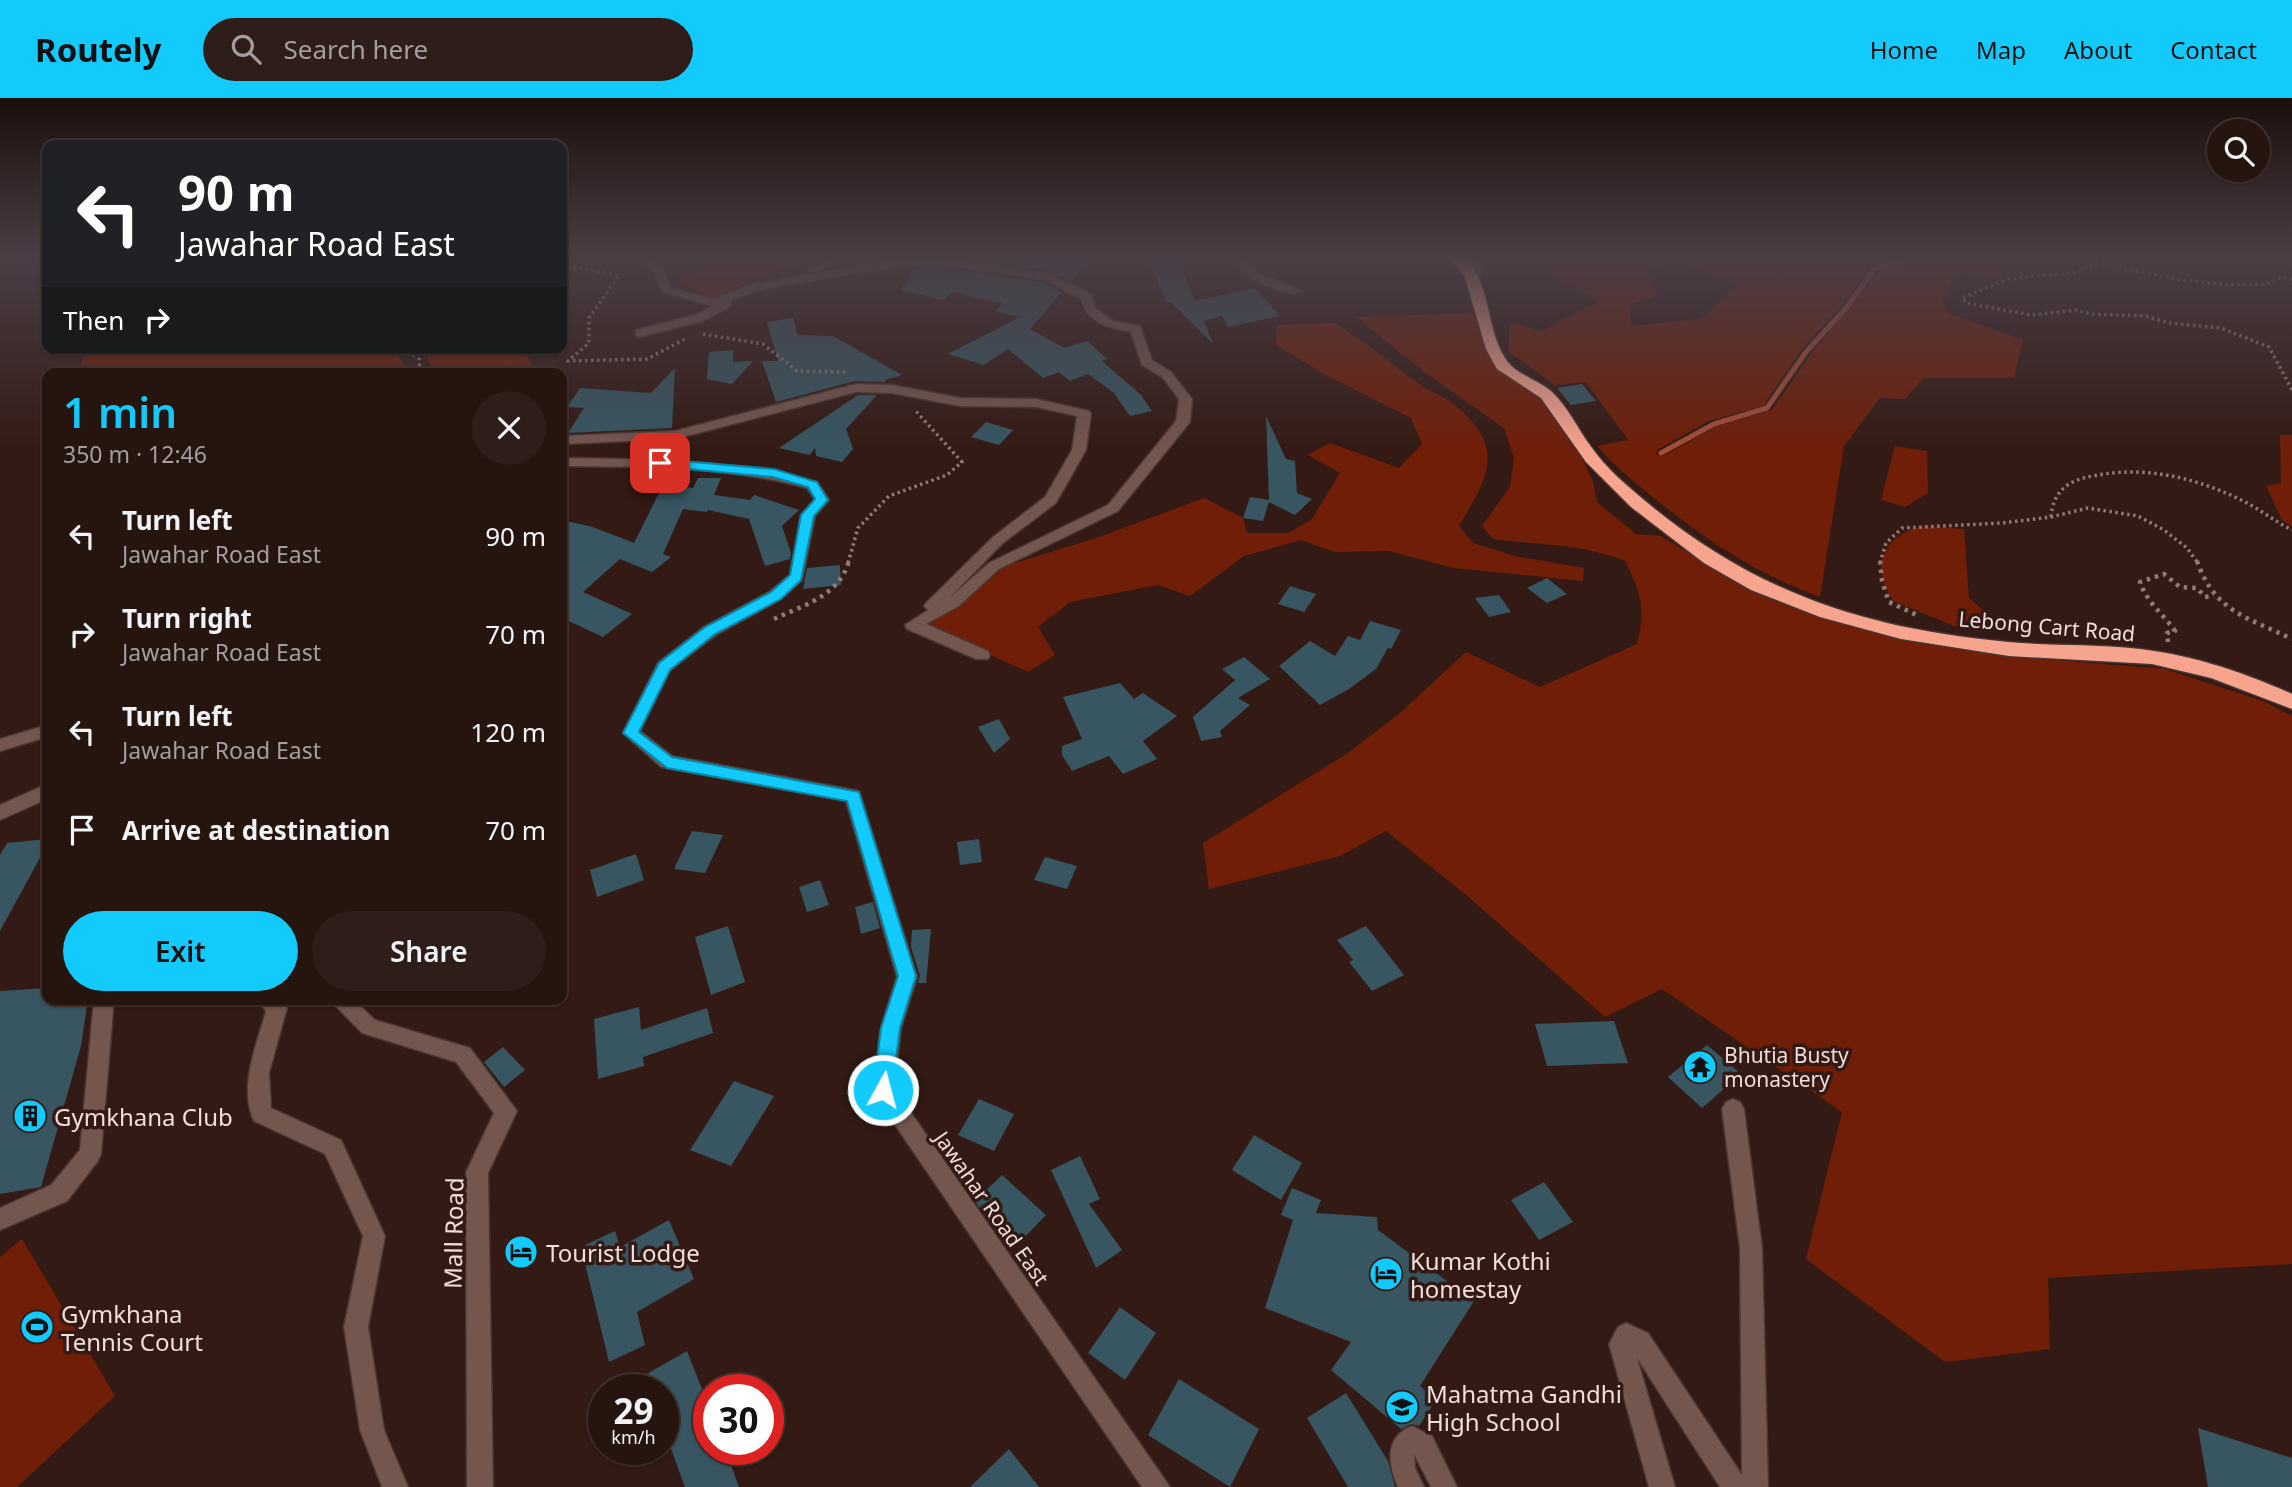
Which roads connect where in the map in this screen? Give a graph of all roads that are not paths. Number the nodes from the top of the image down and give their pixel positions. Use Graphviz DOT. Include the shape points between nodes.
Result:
graph roads {
  1 [pos="688,321"];
  2 [pos="1104,321"];
  3 [pos="1484,321"];
  4 [pos="640,333"];
  5 [pos="567,440"];
  6 [pos="567,462"];
  7 [pos="913,625"];
  8 [pos="982,655"];
  9 [pos="2292,702"];
  10 [pos="42,732"];
  11 [pos="0,745"];
  12 [pos="42,792"];
  13 [pos="0,813"];
  14 [pos="103,1005"];
  15 [pos="274,1005"];
  16 [pos="345,1005"];
  17 [pos="1733,1109"];
  18 [pos="0,1219"];
  19 [pos="395,1487"];
  20 [pos="480,1487"];
  21 [pos="1157,1487"];
  22 [pos="1411,1487"];
  23 [pos="1444,1487"];
  24 [pos="1662,1487"];
  25 [pos="1735,1487"];
  26 [pos="1755,1487"];
  1 -- 4 [label="street"];
  2 -- 7 [label="street" via="1136,329 1146,362 1167,375 1186,398 1182,422 1113,509 994,566 954,602"];
  3 -- 9 [label="highway, Lebong Cart Road" via="1501,365 1546,395 1613,483 1727,569 1802,605 1889,629 2008,649 2171,660 2231,677"];
  5 -- 7 [label="street" via="675,435 856,387 960,402 1037,403 1084,414 1079,450 1051,500 998,540"];
  6 -- 21 [label="street, Jawahar Road East" via="685,464 774,473 812,485 822,500 808,515 797,577 776,595 710,631 664,667 631,733 667,762 853,796 907,976 891,1028 883,1090"];
  7 -- 8 [label="street"];
  10 -- 11 [label="street"];
  12 -- 13 [label="street"];
  14 -- 18 [label="street" via="90,1154 59,1193"];
  15 -- 19 [label="street" via="277,1008 259,1073 261,1114 332,1147 374,1236 356,1327 372,1430"];
  16 -- 20 [label="street, Mall Road" via="369,1027 463,1055 506,1111 477,1172"];
  17 -- 26 [label="street" via="1751,1248"];
  22 -- 23 [label="street" via="1401,1468 1401,1453 1412,1438 1423,1445"];
  24 -- 25 [label="street" via="1621,1344 1626,1335 1640,1341"];
}
